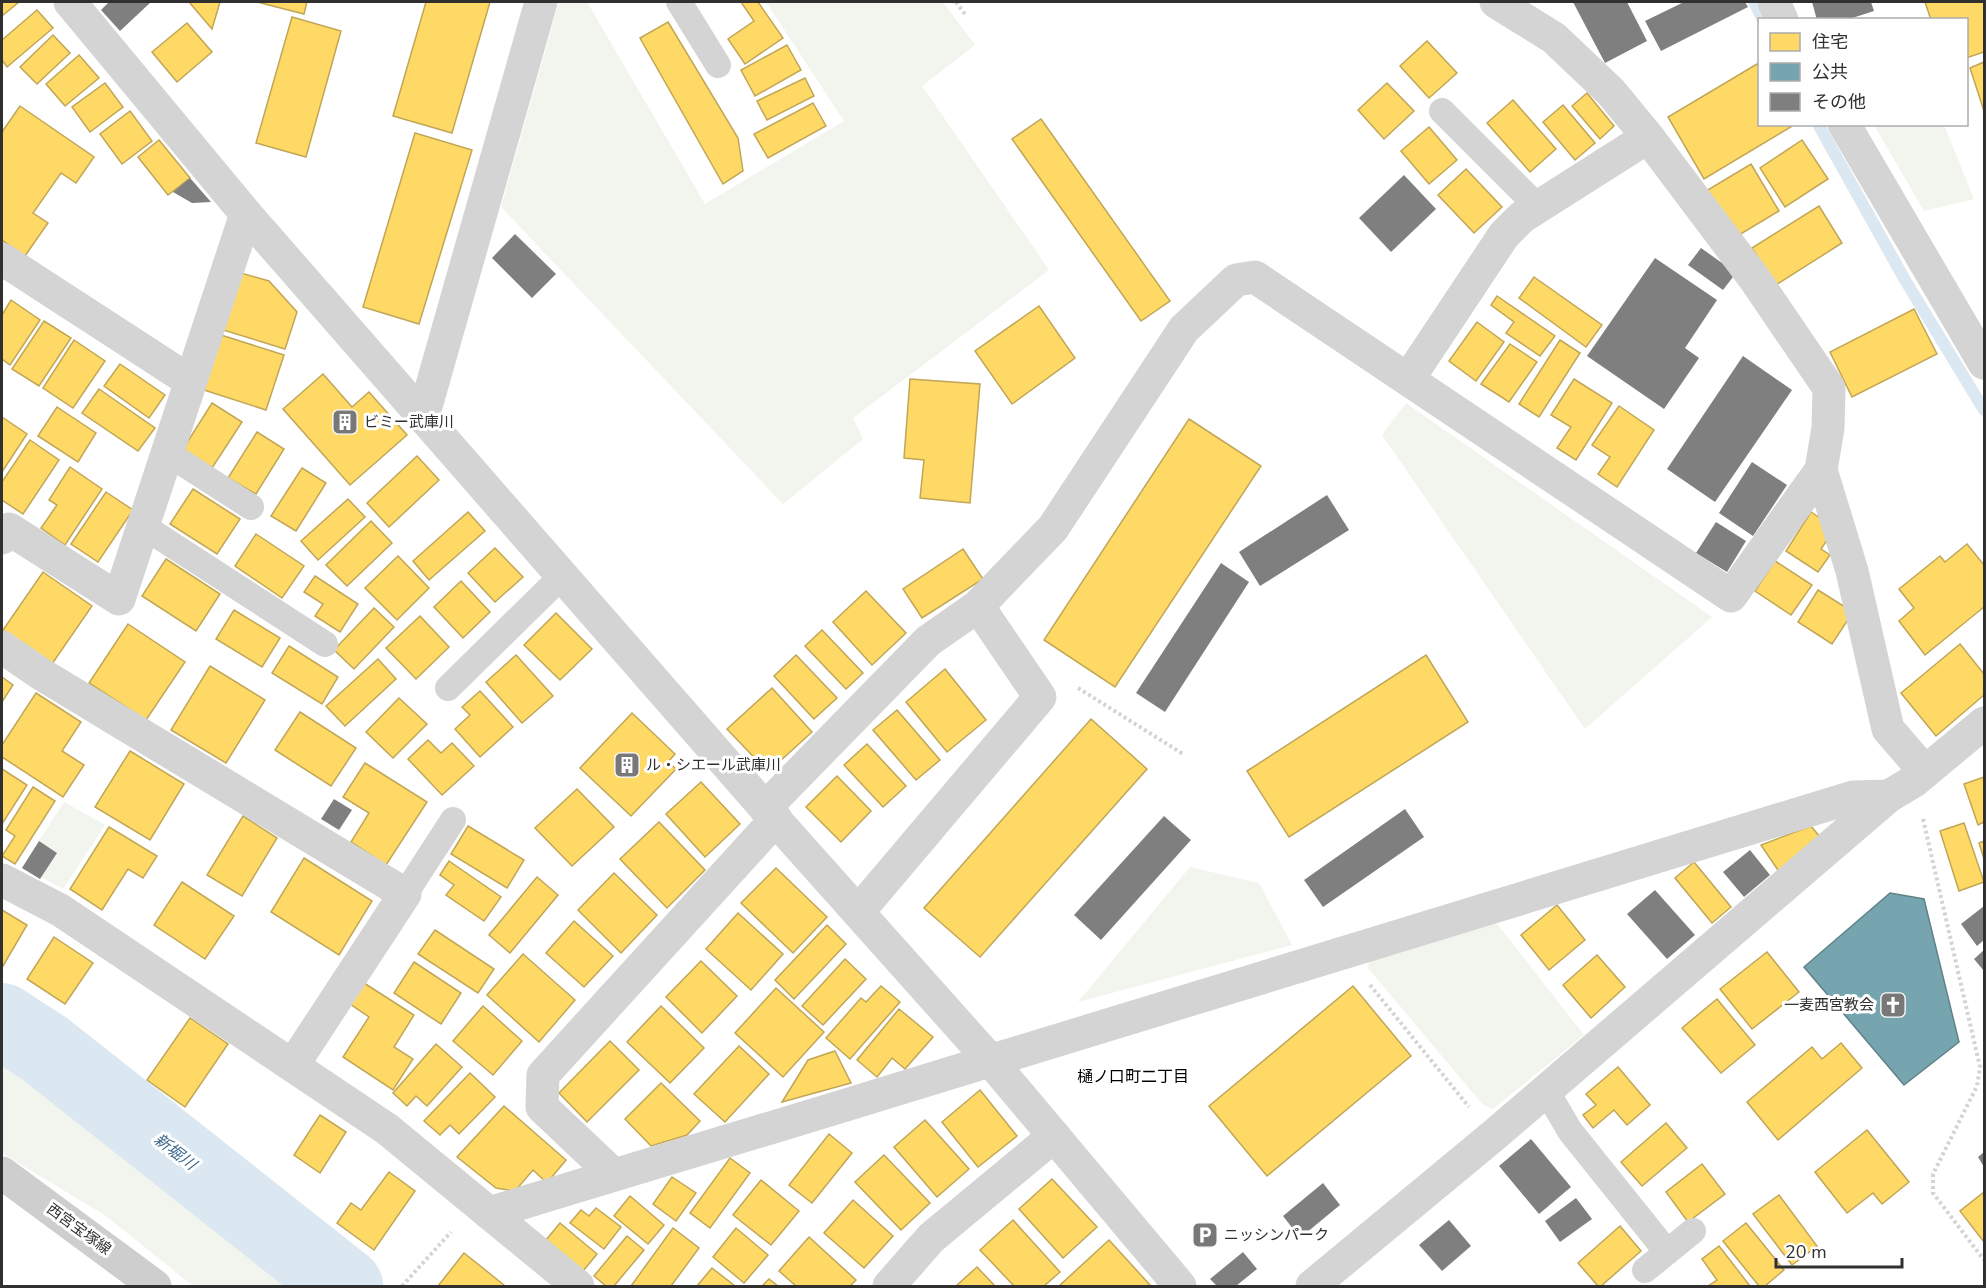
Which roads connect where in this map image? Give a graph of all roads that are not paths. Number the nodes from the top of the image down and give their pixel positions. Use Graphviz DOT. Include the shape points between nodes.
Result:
graph roads {
  1 [pos="70,2"];
  2 [pos="541,2"];
  3 [pos="679,2"];
  4 [pos="1496,2"];
  5 [pos="1774,2"];
  6 [pos="1781,18"];
  7 [pos="718,65"];
  8 [pos="1442,111"];
  9 [pos="1845,126"];
  10 [pos="1648,137"];
  11 [pos="1538,207"];
  12 [pos="246,214"];
  13 [pos="2,259"];
  14 [pos="1984,363"];
  15 [pos="1409,378"];
  16 [pos="190,381"];
  17 [pos="423,417"];
  18 [pos="167,453"];
  19 [pos="1821,470"];
  20 [pos="251,507"];
  21 [pos="143,526"];
  22 [pos="4,531"];
  23 [pos="562,576"];
  24 [pos="978,606"];
  25 [pos="325,644"];
  26 [pos="2,647"];
  27 [pos="448,688"];
  28 [pos="1984,723"];
  29 [pos="1909,783"];
  30 [pos="770,814"];
  31 [pos="453,820"];
  32 [pos="2,880"];
  33 [pos="405,894"];
  34 [pos="858,912"];
  35 [pos="990,1060"];
  36 [pos="293,1065"];
  37 [pos="1546,1090"];
  38 [pos="1054,1136"];
  39 [pos="2,1173"];
  40 [pos="614,1175"];
  41 [pos="484,1208"];
  42 [pos="1693,1231"];
  43 [pos="1666,1252"];
  44 [pos="1645,1270"];
  45 [pos="155,1287"];
  46 [pos="578,1287"];
  47 [pos="889,1287"];
  48 [pos="1180,1287"];
  49 [pos="1312,1287"];
  1 -- 12 [label="street"];
  2 -- 17 [label="street"];
  3 -- 7 [label="lane"];
  4 -- 10 [label="street" via="1554,38 1611,92"];
  5 -- 6 [label="street"];
  8 -- 11 [label="lane"];
  9 -- 14 [label="street"];
  10 -- 11 [label="street"];
  10 -- 19 [label="street" via="1754,278 1829,388"];
  11 -- 15 [label="street" via="1504,235"];
  12 -- 16 [label="street"];
  12 -- 17 [label="street"];
  13 -- 16 [label="street"];
  15 -- 19 [label="street" via="1731,596"];
  15 -- 24 [label="street" via="1256,277 1236,280 1184,329 1053,528"];
  16 -- 18 [label="street"];
  17 -- 23 [label="street"];
  18 -- 20 [label="lane"];
  18 -- 21 [label="street"];
  19 -- 29 [label="street" via="1852,571 1888,729"];
  21 -- 22 [label="street" via="119,599"];
  21 -- 25 [label="lane"];
  23 -- 27 [label="lane"];
  23 -- 30 [label="street"];
  24 -- 30 [label="street" via="928,641"];
  24 -- 34 [label="street" via="1040,697"];
  26 -- 33 [label="street"];
  28 -- 29 [label="street"];
  29 -- 35 [label="street"];
  29 -- 37 [label="street"];
  30 -- 34 [label="street"];
  30 -- 40 [label="street" via="543,1075 542,1107"];
  31 -- 33 [label="lane"];
  32 -- 36 [label="street" via="60,910"];
  33 -- 36 [label="street"];
  34 -- 35 [label="street"];
  35 -- 38 [label="street"];
  35 -- 40 [label="street"];
  36 -- 41 [label="street" via="387,1129"];
  37 -- 43 [label="lane" via="1570,1131"];
  37 -- 49 [label="street"];
  38 -- 47 [label="street" via="932,1238"];
  38 -- 48 [label="street"];
  39 -- 45 [label="main road, 西宮宝塚線"];
  40 -- 41 [label="street"];
  41 -- 46 [label="street"];
  42 -- 43 [label="lane"];
  43 -- 44 [label="lane"];
}
